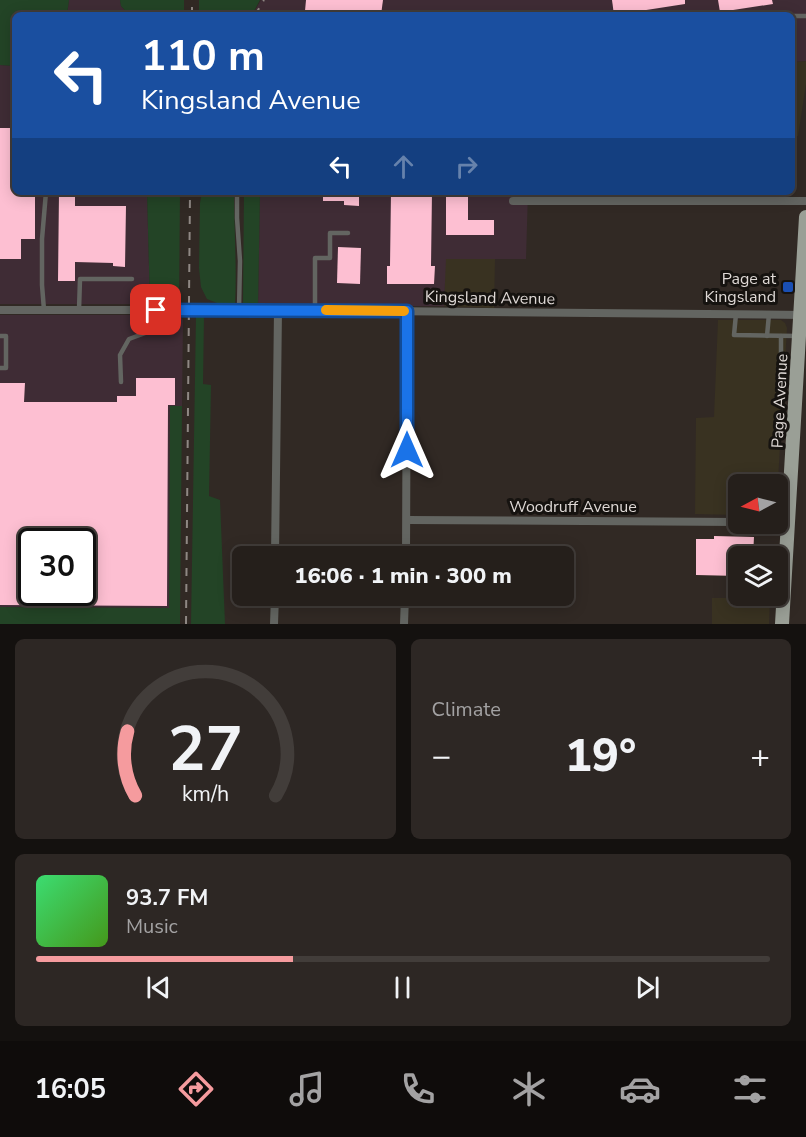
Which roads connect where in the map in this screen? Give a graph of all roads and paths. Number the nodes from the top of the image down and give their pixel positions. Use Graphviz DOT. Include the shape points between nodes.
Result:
graph roads {
  1 [pos="46,195"];
  2 [pos="237,195"];
  3 [pos="513,201"];
  4 [pos="806,201"];
  5 [pos="806,217"];
  6 [pos="348,233"];
  7 [pos="805,257"];
  8 [pos="132,279"];
  9 [pos="0,310"];
  10 [pos="44,310"];
  11 [pos="80,310"];
  12 [pos="156,310"];
  13 [pos="239,310"];
  14 [pos="278,310"];
  15 [pos="315,310"];
  16 [pos="407,311"];
  17 [pos="736,314"];
  18 [pos="769,314"];
  19 [pos="803,315"];
  20 [pos="0,336"];
  21 [pos="767,336"];
  22 [pos="782,336"];
  23 [pos="799,336"];
  24 [pos="781,363"];
  25 [pos="0,368"];
  26 [pos="801,373"];
  27 [pos="121,382"];
  28 [pos="788,481"];
  29 [pos="407,520"];
  30 [pos="728,522"];
  31 [pos="783,534"];
  32 [pos="275,546"];
  33 [pos="406,546"];
  34 [pos="275,606"];
  35 [pos="405,606"];
  36 [pos="274,624"];
  37 [pos="404,624"];
  38 [pos="782,624"];
  1 -- 10 [label="lane" via="42,239"];
  2 -- 13 [label="lane"];
  3 -- 4 [label="street"];
  5 -- 7 [label="main road, Page Avenue"];
  6 -- 15 [label="lane" via="330,233 330,258 315,258"];
  7 -- 19 [label="main road, Page Avenue"];
  8 -- 11 [label="lane" via="80,279"];
  9 -- 10 [label="street, Kingsland Avenue"];
  10 -- 11 [label="street, Kingsland Avenue"];
  11 -- 12 [label="street, Kingsland Avenue"];
  12 -- 13 [label="street, Kingsland Avenue"];
  12 -- 27 [label="lane" via="148,332 129,339 120,355"];
  13 -- 14 [label="street, Kingsland Avenue"];
  14 -- 15 [label="street, Kingsland Avenue"];
  14 -- 32 [label="street"];
  15 -- 16 [label="street, Kingsland Avenue"];
  16 -- 17 [label="street, Kingsland Avenue"];
  16 -- 29 [label="street"];
  17 -- 18 [label="street, Kingsland Avenue"];
  17 -- 21 [label="lane" via="734,335"];
  18 -- 19 [label="street, Kingsland Avenue"];
  18 -- 21 [label="lane"];
  19 -- 23 [label="main road, Page Avenue"];
  20 -- 25 [label="lane" via="6,336 6,368"];
  21 -- 22 [label="lane"];
  22 -- 23 [label="lane"];
  22 -- 24 [label="lane"];
  23 -- 26 [label="main road, Page Avenue"];
  26 -- 28 [label="main road, Page Avenue"];
  29 -- 30 [label="street, Woodruff Avenue"];
  29 -- 33 [label="street"];
  31 -- 38 [label="main road, Page Avenue"];
  34 -- 36 [label="street"];
  35 -- 37 [label="street"];
}
